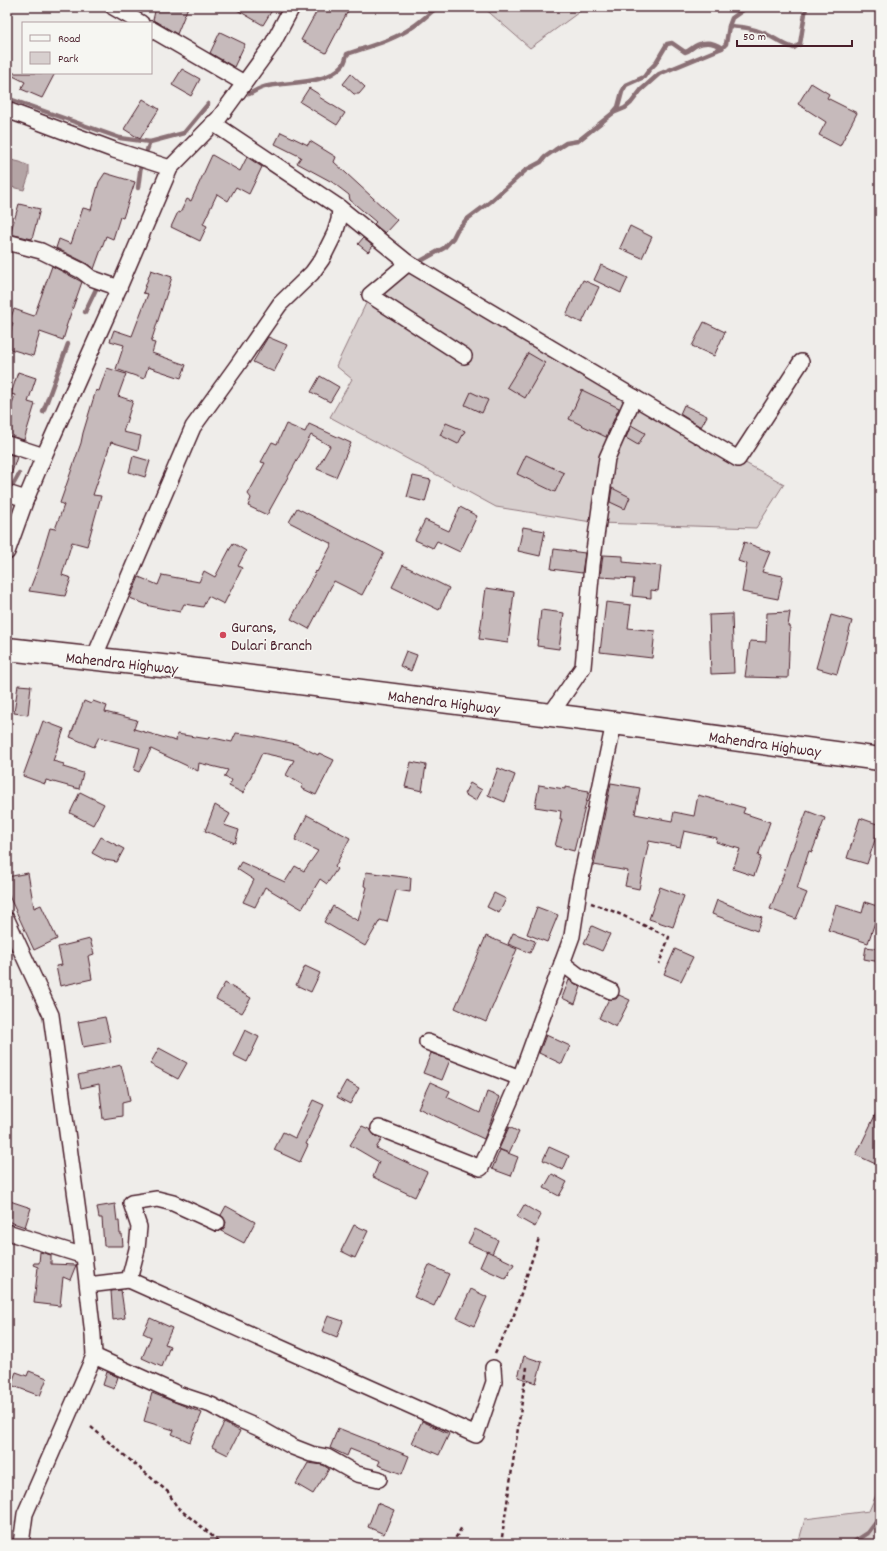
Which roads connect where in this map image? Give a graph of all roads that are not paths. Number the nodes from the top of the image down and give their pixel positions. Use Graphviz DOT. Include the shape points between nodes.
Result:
graph roads {
  1 [pos="113,7"];
  2 [pos="292,7"];
  3 [pos="139,22"];
  4 [pos="152,30"];
  5 [pos="244,82"];
  6 [pos="7,110"];
  7 [pos="213,123"];
  8 [pos="170,168"];
  9 [pos="340,208"];
  10 [pos="7,242"];
  11 [pos="408,263"];
  12 [pos="119,288"];
  13 [pos="464,356"];
  14 [pos="801,362"];
  15 [pos="634,397"];
  16 [pos="7,444"];
  17 [pos="44,456"];
  18 [pos="7,493"];
  19 [pos="26,499"];
  20 [pos="7,552"];
  21 [pos="8,648"];
  22 [pos="94,658"];
  23 [pos="550,715"];
  24 [pos="614,723"];
  25 [pos="880,759"];
  26 [pos="7,920"];
  27 [pos="562,963"];
  28 [pos="611,991"];
  29 [pos="427,1042"];
  30 [pos="520,1078"];
  31 [pos="379,1128"];
  32 [pos="217,1223"];
  33 [pos="7,1232"];
  34 [pos="84,1256"];
  35 [pos="129,1280"];
  36 [pos="88,1285"];
  37 [pos="94,1356"];
  38 [pos="493,1368"];
  39 [pos="379,1479"];
  40 [pos="20,1544"];
  1 -- 3 [label="street"];
  2 -- 5 [label="street" via="272,45"];
  4 -- 5 [label="street"];
  5 -- 7 [label="street"];
  6 -- 8 [label="street"];
  7 -- 8 [label="street"];
  7 -- 9 [label="street"];
  8 -- 12 [label="street"];
  9 -- 11 [label="street"];
  9 -- 22 [label="street" via="337,226 322,259 312,273 280,304 193,427"];
  10 -- 12 [label="street" via="41,251 91,278"];
  11 -- 13 [label="street" via="370,295"];
  11 -- 15 [label="street"];
  12 -- 17 [label="street"];
  14 -- 15 [label="street" via="738,459"];
  15 -- 23 [label="street" via="608,458 592,565 583,667"];
  16 -- 17 [label="street"];
  17 -- 19 [label="street"];
  18 -- 19 [label="street"];
  19 -- 20 [label="street"];
  21 -- 22 [label="highway, Mahendra Highway"];
  22 -- 23 [label="highway, Mahendra Highway"];
  23 -- 24 [label="highway, Mahendra Highway"];
  24 -- 25 [label="highway, Mahendra Highway"];
  24 -- 27 [label="street" via="572,936"];
  26 -- 34 [label="street" via="51,1015"];
  27 -- 28 [label="street" via="579,976"];
  27 -- 30 [label="street"];
  29 -- 30 [label="street"];
  30 -- 31 [label="street" via="481,1168"];
  32 -- 35 [label="street" via="173,1203 157,1199 131,1203 139,1227 137,1249"];
  33 -- 34 [label="street"];
  34 -- 36 [label="street"];
  35 -- 36 [label="street"];
  35 -- 38 [label="street" via="476,1436 494,1382"];
  36 -- 37 [label="street"];
  37 -- 39 [label="street" via="178,1394 211,1405 293,1447 327,1457 357,1474"];
  37 -- 40 [label="street" via="25,1514"];
}
